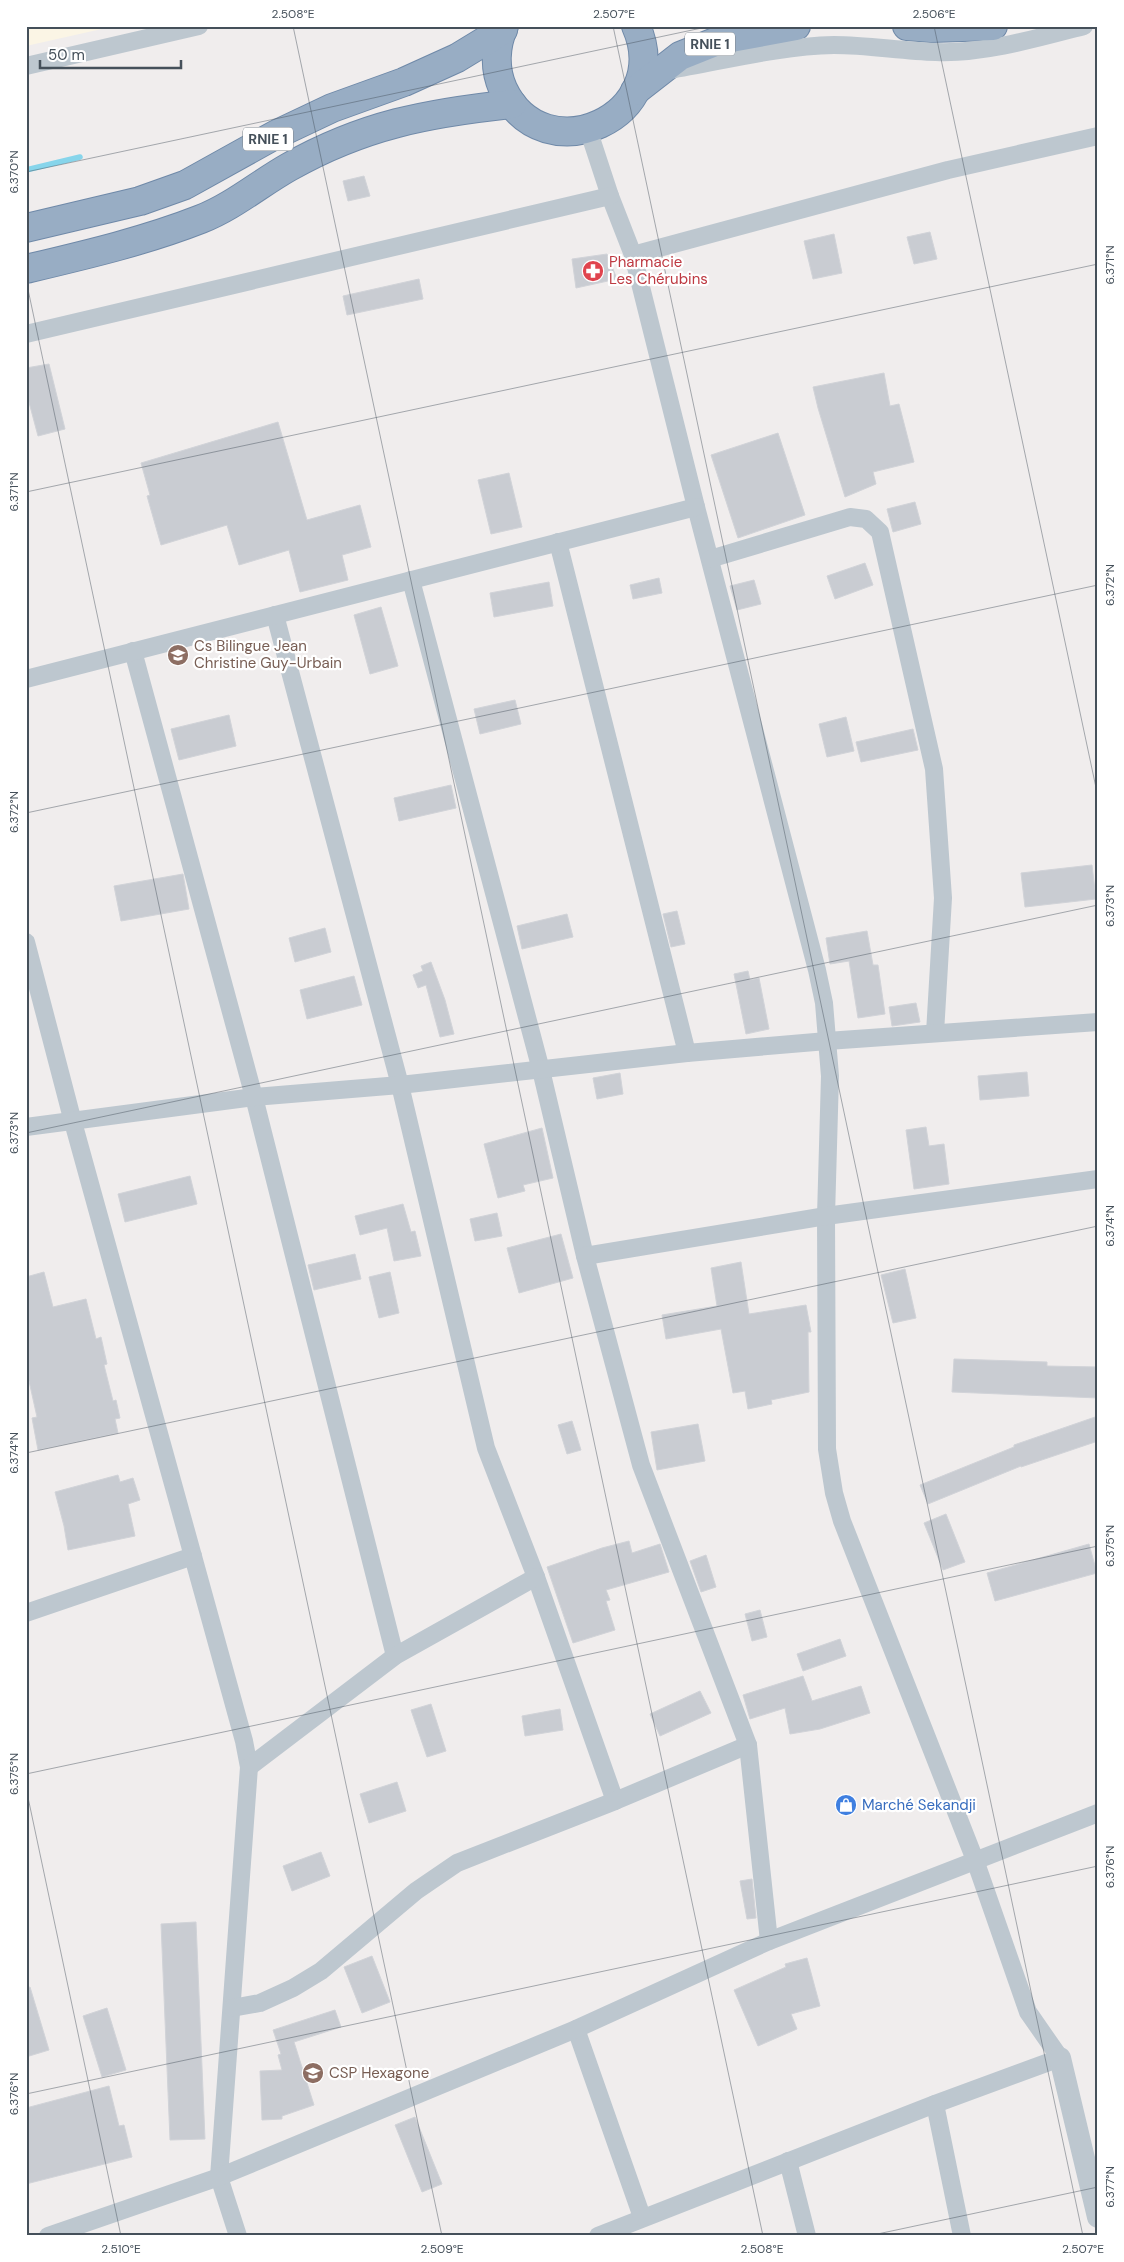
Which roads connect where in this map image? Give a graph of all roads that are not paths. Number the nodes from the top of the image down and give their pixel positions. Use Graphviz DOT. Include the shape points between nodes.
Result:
graph roads {
  1 [pos="199,26"];
  2 [pos="636,26"];
  3 [pos="796,26"];
  4 [pos="906,26"];
  5 [pos="993,26"];
  6 [pos="1084,26"];
  7 [pos="503,28"];
  8 [pos="26,66"];
  9 [pos="658,72"];
  10 [pos="636,91"];
  11 [pos="512,104"];
  12 [pos="588,129"];
  13 [pos="1098,136"];
  14 [pos="610,196"];
  15 [pos="26,228"];
  16 [pos="633,255"];
  17 [pos="26,269"];
  18 [pos="26,334"];
  19 [pos="696,507"];
  20 [pos="558,542"];
  21 [pos="710,559"];
  22 [pos="411,580"];
  23 [pos="275,615"];
  24 [pos="133,651"];
  25 [pos="26,679"];
  26 [pos="26,942"];
  27 [pos="1098,1022"];
  28 [pos="935,1033"];
  29 [pos="827,1041"];
  30 [pos="687,1053"];
  31 [pos="541,1070"];
  32 [pos="400,1085"];
  33 [pos="254,1097"];
  34 [pos="73,1122"];
  35 [pos="26,1127"];
  36 [pos="1098,1179"];
  37 [pos="826,1216"];
  38 [pos="585,1256"];
  39 [pos="193,1556"];
  40 [pos="536,1577"];
  41 [pos="26,1613"];
  42 [pos="395,1656"];
  43 [pos="748,1745"];
  44 [pos="249,1767"];
  45 [pos="615,1801"];
  46 [pos="1098,1813"];
  47 [pos="975,1860"];
  48 [pos="769,1942"];
  49 [pos="232,2008"];
  50 [pos="576,2029"];
  51 [pos="1060,2058"];
  52 [pos="935,2104"];
  53 [pos="788,2161"];
  54 [pos="219,2177"];
  55 [pos="1098,2217"];
  56 [pos="632,2226"];
  57 [pos="48,2236"];
  58 [pos="238,2236"];
  59 [pos="598,2236"];
  60 [pos="806,2236"];
  61 [pos="962,2236"];
  1 -- 8 [label="street"];
  2 -- 10 [label="highway, RNIE 1" via="643,63"];
  3 -- 9 [label="highway, RNIE 1" via="720,40 680,56"];
  4 -- 5 [label="highway"];
  6 -- 9 [label="street" via="1032,40 967,51 832,45"];
  7 -- 11 [label="highway, RNIE 1" via="497,48 497,68 502,87"];
  7 -- 15 [label="highway, RNIE 1" via="457,58 404,82 332,108 275,135 185,185 140,201"];
  9 -- 10 [label="highway, RNIE 1"];
  10 -- 12 [label="highway, RNIE 1" via="621,111"];
  11 -- 12 [label="highway, RNIE 1" via="527,118 546,127 566,131"];
  11 -- 17 [label="highway, RNIE 1" via="437,112 385,124 296,163 203,219"];
  12 -- 14 [label="street"];
  13 -- 16 [label="street" via="948,170"];
  14 -- 16 [label="street"];
  14 -- 18 [label="street"];
  16 -- 19 [label="street"];
  19 -- 20 [label="street"];
  19 -- 21 [label="street"];
  20 -- 22 [label="street"];
  20 -- 30 [label="street"];
  21 -- 28 [label="street" via="850,517 866,519 880,532 934,769 942,898"];
  21 -- 29 [label="street" via="817,970"];
  22 -- 23 [label="street"];
  22 -- 31 [label="street"];
  23 -- 24 [label="street"];
  23 -- 32 [label="street"];
  24 -- 25 [label="street"];
  24 -- 33 [label="street"];
  26 -- 34 [label="street"];
  27 -- 28 [label="street"];
  28 -- 29 [label="street"];
  29 -- 30 [label="street"];
  29 -- 37 [label="street" via="830,1076"];
  30 -- 31 [label="street"];
  31 -- 32 [label="street"];
  31 -- 38 [label="street"];
  32 -- 33 [label="street"];
  32 -- 40 [label="street" via="486,1448"];
  33 -- 34 [label="street"];
  33 -- 42 [label="street"];
  34 -- 35 [label="street"];
  34 -- 39 [label="street"];
  36 -- 37 [label="street"];
  37 -- 38 [label="street"];
  37 -- 47 [label="street" via="827,1449 834,1493 842,1521"];
  38 -- 43 [label="street" via="641,1465"];
  39 -- 41 [label="street"];
  39 -- 44 [label="street"];
  40 -- 42 [label="street"];
  40 -- 45 [label="street"];
  42 -- 44 [label="street"];
  43 -- 45 [label="street"];
  43 -- 48 [label="street"];
  44 -- 49 [label="street"];
  45 -- 49 [label="street" via="457,1863 416,1891 321,1971 260,2003"];
  46 -- 47 [label="street"];
  47 -- 48 [label="street"];
  47 -- 51 [label="street" via="1028,2012"];
  48 -- 50 [label="street"];
  49 -- 54 [label="street"];
  50 -- 54 [label="street"];
  50 -- 56 [label="street"];
  51 -- 52 [label="street"];
  51 -- 55 [label="street"];
  52 -- 53 [label="street"];
  52 -- 61 [label="street"];
  53 -- 56 [label="street"];
  53 -- 60 [label="street"];
  54 -- 57 [label="street"];
  54 -- 58 [label="street"];
  56 -- 59 [label="street"];
}
